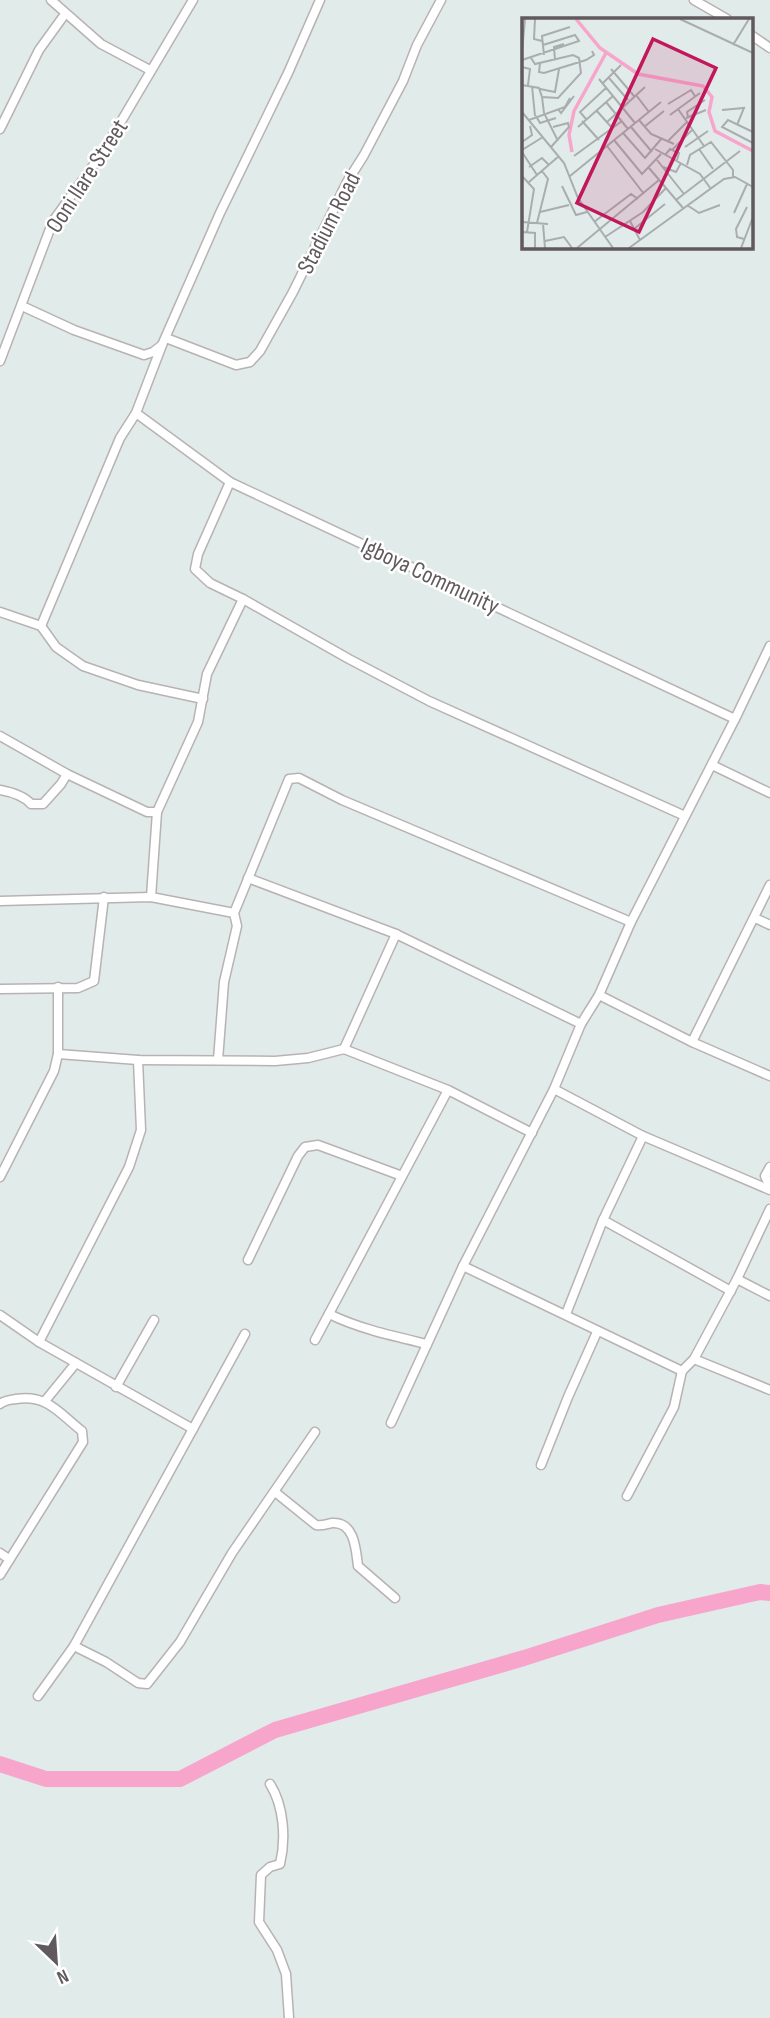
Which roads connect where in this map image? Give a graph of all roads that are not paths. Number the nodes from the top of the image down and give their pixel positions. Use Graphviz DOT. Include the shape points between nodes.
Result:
graph roads {
  1 [pos="51,0"];
  2 [pos="194,0"];
  3 [pos="320,0"];
  4 [pos="441,0"];
  5 [pos="694,0"];
  6 [pos="65,14"];
  7 [pos="725,18"];
  8 [pos="752,36"];
  9 [pos="770,48"];
  10 [pos="150,70"];
  11 [pos="0,129"];
  12 [pos="22,306"];
  13 [pos="164,341"];
  14 [pos="0,361"];
  15 [pos="136,413"];
  16 [pos="230,482"];
  17 [pos="243,599"];
  18 [pos="0,612"];
  19 [pos="41,626"];
  20 [pos="770,646"];
  21 [pos="203,699"];
  22 [pos="735,719"];
  23 [pos="0,736"];
  24 [pos="712,765"];
  25 [pos="67,774"];
  26 [pos="0,790"];
  27 [pos="770,793"];
  28 [pos="157,812"];
  29 [pos="685,816"];
  30 [pos="247,878"];
  31 [pos="770,886"];
  32 [pos="104,897"];
  33 [pos="151,897"];
  34 [pos="0,901"];
  35 [pos="234,913"];
  36 [pos="755,918"];
  37 [pos="631,922"];
  38 [pos="770,925"];
  39 [pos="396,934"];
  40 [pos="58,987"];
  41 [pos="0,989"];
  42 [pos="599,995"];
  43 [pos="581,1024"];
  44 [pos="692,1042"];
  45 [pos="344,1049"];
  46 [pos="58,1054"];
  47 [pos="138,1060"];
  48 [pos="218,1060"];
  49 [pos="770,1076"];
  50 [pos="554,1089"];
  51 [pos="448,1090"];
  52 [pos="532,1133"];
  53 [pos="643,1136"];
  54 [pos="770,1167"];
  55 [pos="402,1176"];
  56 [pos="0,1177"];
  57 [pos="770,1188"];
  58 [pos="770,1209"];
  59 [pos="603,1220"];
  60 [pos="248,1260"];
  61 [pos="463,1266"];
  62 [pos="737,1279"];
  63 [pos="731,1291"];
  64 [pos="770,1296"];
  65 [pos="329,1314"];
  66 [pos="566,1314"];
  67 [pos="0,1315"];
  68 [pos="154,1320"];
  69 [pos="597,1332"];
  70 [pos="245,1334"];
  71 [pos="315,1340"];
  72 [pos="39,1342"];
  73 [pos="427,1345"];
  74 [pos="694,1359"];
  75 [pos="76,1363"];
  76 [pos="682,1371"];
  77 [pos="116,1387"];
  78 [pos="770,1390"];
  79 [pos="45,1401"];
  80 [pos="0,1404"];
  81 [pos="391,1423"];
  82 [pos="193,1429"];
  83 [pos="315,1432"];
  84 [pos="541,1465"];
  85 [pos="275,1492"];
  86 [pos="627,1496"];
  87 [pos="0,1553"];
  88 [pos="9,1559"];
  89 [pos="0,1575"];
  90 [pos="395,1598"];
  91 [pos="74,1646"];
  92 [pos="38,1696"];
  93 [pos="270,1784"];
  94 [pos="289,2018"];
  1 -- 6 [label="street"];
  2 -- 10 [label="street, Ooni Ilare Street"];
  3 -- 13 [label="street"];
  4 -- 13 [label="street, Stadium Road" via="260,351 250,362 236,365"];
  5 -- 7 [label="street"];
  6 -- 10 [label="street" via="101,44"];
  6 -- 11 [label="street" via="39,50"];
  8 -- 9 [label="street"];
  10 -- 12 [label="street, Ooni Ilare Street" via="103,152 53,221"];
  12 -- 13 [label="street" via="144,355"];
  12 -- 14 [label="street, Ooni Ilare Street"];
  13 -- 15 [label="street"];
  15 -- 16 [label="street, Igboya Community"];
  15 -- 19 [label="street" via="120,438"];
  16 -- 17 [label="street" via="195,569 210,583"];
  16 -- 22 [label="street, Igboya Community"];
  17 -- 21 [label="street" via="207,674"];
  17 -- 29 [label="street" via="429,701"];
  18 -- 19 [label="street"];
  19 -- 21 [label="street" via="56,647 83,666 138,685"];
  20 -- 22 [label="street"];
  21 -- 28 [label="street" via="198,722"];
  22 -- 24 [label="street"];
  23 -- 25 [label="street"];
  24 -- 27 [label="street"];
  24 -- 29 [label="street"];
  25 -- 26 [label="street" via="43,804 31,804"];
  25 -- 28 [label="street" via="147,812"];
  28 -- 33 [label="street"];
  29 -- 37 [label="street"];
  30 -- 35 [label="street"];
  30 -- 37 [label="street" via="289,779 299,778"];
  30 -- 39 [label="street"];
  31 -- 36 [label="street"];
  32 -- 33 [label="street"];
  32 -- 34 [label="street"];
  32 -- 40 [label="street" via="94,981 78,988"];
  33 -- 35 [label="street"];
  35 -- 48 [label="street" via="237,926 224,982"];
  36 -- 38 [label="street"];
  36 -- 44 [label="street"];
  37 -- 42 [label="street"];
  39 -- 43 [label="street"];
  39 -- 45 [label="street"];
  40 -- 41 [label="street"];
  40 -- 46 [label="street"];
  42 -- 43 [label="street"];
  42 -- 44 [label="street"];
  43 -- 50 [label="street"];
  44 -- 49 [label="street"];
  45 -- 48 [label="street" via="286,1060"];
  45 -- 51 [label="street"];
  46 -- 47 [label="street"];
  46 -- 56 [label="street" via="54,1071"];
  47 -- 48 [label="street"];
  47 -- 72 [label="street" via="141,1130 129,1167"];
  50 -- 52 [label="street"];
  50 -- 53 [label="street"];
  51 -- 52 [label="street"];
  51 -- 55 [label="street"];
  52 -- 61 [label="street"];
  53 -- 57 [label="street"];
  53 -- 59 [label="street"];
  54 -- 57 [label="street" via="765,1175"];
  55 -- 60 [label="street" via="318,1145 305,1147"];
  55 -- 65 [label="street"];
  58 -- 62 [label="street"];
  59 -- 63 [label="street"];
  59 -- 66 [label="street"];
  61 -- 66 [label="street"];
  61 -- 73 [label="street"];
  62 -- 63 [label="street"];
  62 -- 64 [label="street"];
  63 -- 74 [label="street"];
  65 -- 71 [label="street"];
  65 -- 73 [label="street" via="369,1331"];
  66 -- 69 [label="street"];
  67 -- 72 [label="street"];
  68 -- 77 [label="street"];
  69 -- 76 [label="street"];
  69 -- 84 [label="street"];
  70 -- 82 [label="street"];
  72 -- 75 [label="street"];
  73 -- 81 [label="street"];
  74 -- 76 [label="street"];
  74 -- 78 [label="street"];
  75 -- 77 [label="street"];
  75 -- 79 [label="street"];
  76 -- 86 [label="street" via="674,1407"];
  77 -- 82 [label="street"];
  79 -- 80 [label="street" via="26,1397"];
  79 -- 88 [label="street" via="82,1432 83,1442"];
  82 -- 91 [label="street"];
  83 -- 85 [label="street"];
  85 -- 90 [label="street" via="316,1525 342,1525 354,1536 358,1566"];
  85 -- 91 [label="street" via="232,1553 180,1642 147,1684"];
  87 -- 88 [label="street"];
  88 -- 89 [label="street"];
  91 -- 92 [label="street"];
  93 -- 94 [label="street" via="277,1796 282,1852 279,1864 261,1875 259,1922 286,1974"];
}
